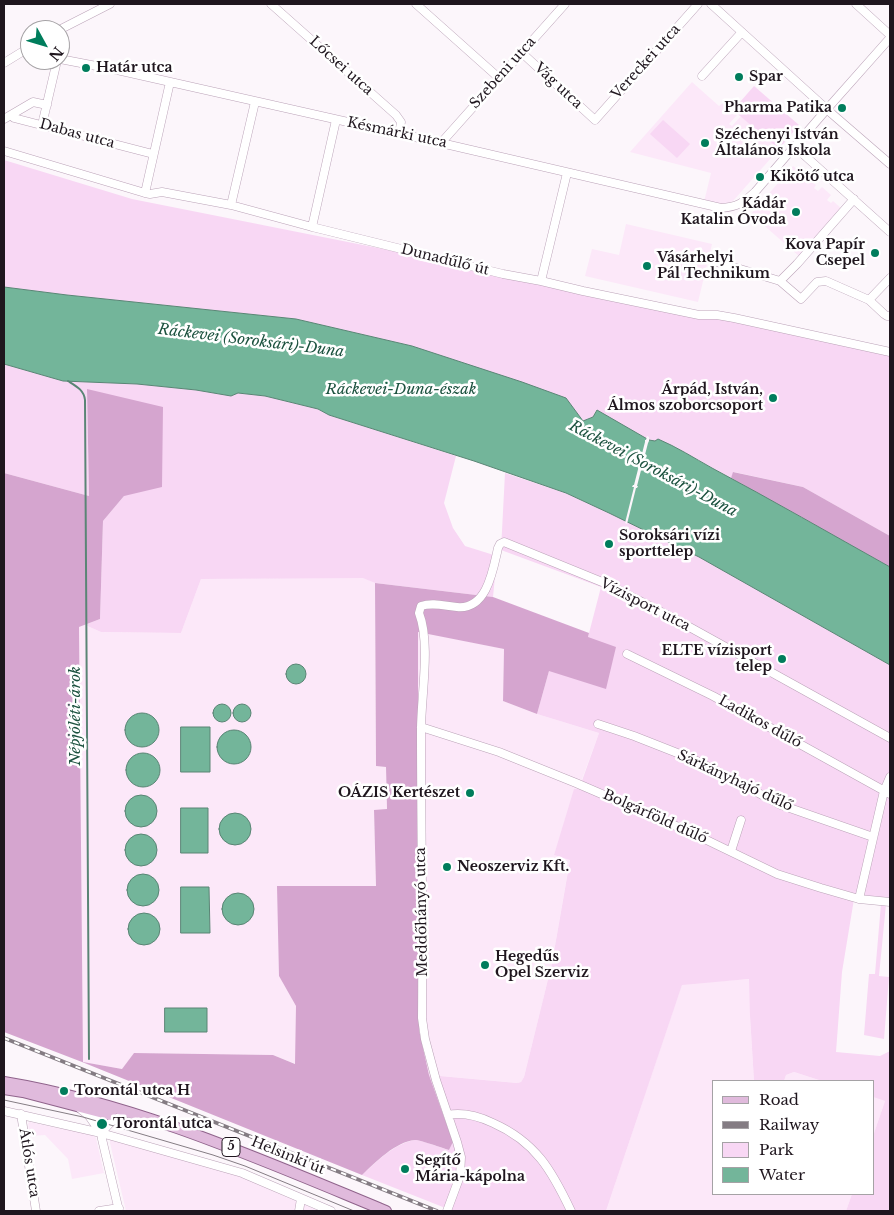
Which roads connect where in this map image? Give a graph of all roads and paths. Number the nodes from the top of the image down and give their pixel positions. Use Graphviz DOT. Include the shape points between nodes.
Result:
graph roads {
  1 [pos="110,4"];
  2 [pos="271,4"];
  3 [pos="416,4"];
  4 [pos="565,4"];
  5 [pos="698,4"];
  6 [pos="711,4"];
  7 [pos="856,4"];
  8 [pos="70,25"];
  9 [pos="742,32"];
  10 [pos="890,37"];
  11 [pos="522,53"];
  12 [pos="20,54"];
  13 [pos="70,61"];
  14 [pos="4,63"];
  15 [pos="57,70"];
  16 [pos="702,76"];
  17 [pos="499,78"];
  18 [pos="170,82"];
  19 [pos="255,102"];
  20 [pos="47,105"];
  21 [pos="827,109"];
  22 [pos="11,115"];
  23 [pos="4,119"];
  24 [pos="336,120"];
  25 [pos="595,120"];
  26 [pos="42,125"];
  27 [pos="399,134"];
  28 [pos="441,143"];
  29 [pos="794,146"];
  30 [pos="4,150"];
  31 [pos="153,154"];
  32 [pos="890,164"];
  33 [pos="566,172"];
  34 [pos="145,193"];
  35 [pos="854,199"];
  36 [pos="231,206"];
  37 [pos="312,227"];
  38 [pos="890,232"];
  39 [pos="717,262"];
  40 [pos="890,278"];
  41 [pos="541,281"];
  42 [pos="780,281"];
  43 [pos="869,300"];
  44 [pos="890,316"];
  45 [pos="890,352"];
  46 [pos="422,606"];
  47 [pos="627,654"];
  48 [pos="598,724"];
  49 [pos="421,727"];
  50 [pos="890,738"];
  51 [pos="890,777"];
  52 [pos="887,793"];
  53 [pos="741,820"];
  54 [pos="873,837"];
  55 [pos="731,851"];
  56 [pos="859,899"];
  57 [pos="890,902"];
  58 [pos="4,1082"];
  59 [pos="4,1089"];
  60 [pos="73,1104"];
  61 [pos="90,1105"];
  62 [pos="4,1110"];
  63 [pos="21,1114"];
  64 [pos="448,1115"];
  65 [pos="119,1117"];
  66 [pos="100,1133"];
  67 [pos="301,1199"];
  68 [pos="448,1207"];
  69 [pos="119,1210"];
  70 [pos="36,1211"];
  71 [pos="99,1211"];
  72 [pos="299,1211"];
  73 [pos="331,1211"];
  74 [pos="369,1211"];
  75 [pos="386,1211"];
  76 [pos="572,1211"];
  1 -- 8 [label="street"];
  2 -- 27 [label="street, Lőcsei utca" via="396,115 401,122"];
  3 -- 17 [label="street"];
  4 -- 11 [label="street, Szebeni utca"];
  5 -- 25 [label="street, Vereckei utca"];
  6 -- 9 [label="street"];
  7 -- 10 [label="street"];
  9 -- 16 [label="street"];
  9 -- 21 [label="street"];
  10 -- 21 [label="street"];
  11 -- 17 [label="street, Szebeni utca"];
  11 -- 25 [label="street, Vág utca"];
  12 -- 14 [label="street"];
  13 -- 18 [label="street, Késmárki utca"];
  15 -- 20 [label="street"];
  17 -- 28 [label="street, Szebeni utca"];
  18 -- 19 [label="street, Késmárki utca"];
  18 -- 31 [label="street"];
  19 -- 24 [label="street, Késmárki utca"];
  19 -- 36 [label="street"];
  20 -- 22 [label="street" via="33,102"];
  20 -- 26 [label="street"];
  21 -- 29 [label="street"];
  21 -- 32 [label="street"];
  22 -- 23 [label="street"];
  22 -- 26 [label="street, Dabas utca"];
  24 -- 27 [label="street, Késmárki utca"];
  24 -- 37 [label="street"];
  26 -- 31 [label="street, Dabas utca"];
  27 -- 28 [label="street, Késmárki utca"];
  28 -- 33 [label="street, Késmárki utca"];
  29 -- 33 [label="street, Késmárki utca" via="755,192 729,208 717,208"];
  29 -- 35 [label="street"];
  30 -- 34 [label="street, Dunadűlő út"];
  31 -- 34 [label="street"];
  33 -- 41 [label="street"];
  34 -- 36 [label="street, Dunadűlő út" via="170,193"];
  35 -- 38 [label="street"];
  35 -- 42 [label="street"];
  36 -- 37 [label="street, Dunadűlő út"];
  37 -- 41 [label="street, Dunadűlő út"];
  39 -- 42 [label="street"];
  40 -- 43 [label="street"];
  41 -- 45 [label="street, Dunadűlő út"];
  42 -- 43 [label="street" via="802,299 816,282 826,281"];
  43 -- 44 [label="street"];
  46 -- 49 [label="street, Meddőhányó utca" via="419,613 423,623 424,663"];
  46 -- 50 [label="street, Vízisport utca" via="466,607 478,600 486,589 498,548 504,542 607,584"];
  47 -- 52 [label="street, Ladikos dűlő" via="713,696"];
  48 -- 54 [label="street, Sárkányhajó dűlő" via="695,760 781,805"];
  49 -- 55 [label="street, Bolgárföld dűlő" via="498,752 576,783"];
  49 -- 64 [label="street, Meddőhányó utca" via="422,1018 436,1080"];
  51 -- 52 [label="street"];
  52 -- 54 [label="street"];
  53 -- 55 [label="street"];
  54 -- 56 [label="street"];
  55 -- 56 [label="street, Bolgárföld dűlő" via="777,874"];
  56 -- 57 [label="street, Bolgárföld dűlő"];
  58 -- 61 [label="main road, Helsinki út / 5" via="36,1087"];
  59 -- 60 [label="main road, Helsinki út / 5"];
  60 -- 61 [label="main road, Helsinki út / 5"];
  60 -- 66 [label="street" via="88,1116"];
  61 -- 65 [label="main road, Helsinki út / 5"];
  61 -- 66 [label="street"];
  61 -- 75 [label="main road, Helsinki út / 5" via="167,1124 226,1145"];
  62 -- 63 [label="street"];
  63 -- 66 [label="street"];
  63 -- 70 [label="street, Átlós utca"];
  64 -- 68 [label="street, Meddőhányó utca" via="461,1162 460,1176"];
  64 -- 76 [label="street" via="476,1116 498,1125 529,1145 548,1168"];
  65 -- 66 [label="street"];
  65 -- 74 [label="main road, Helsinki út / 5" via="224,1151"];
  66 -- 67 [label="street" via="242,1173"];
  66 -- 69 [label="street"];
  67 -- 72 [label="street"];
  67 -- 73 [label="street"];
  69 -- 71 [label="street"];
}
